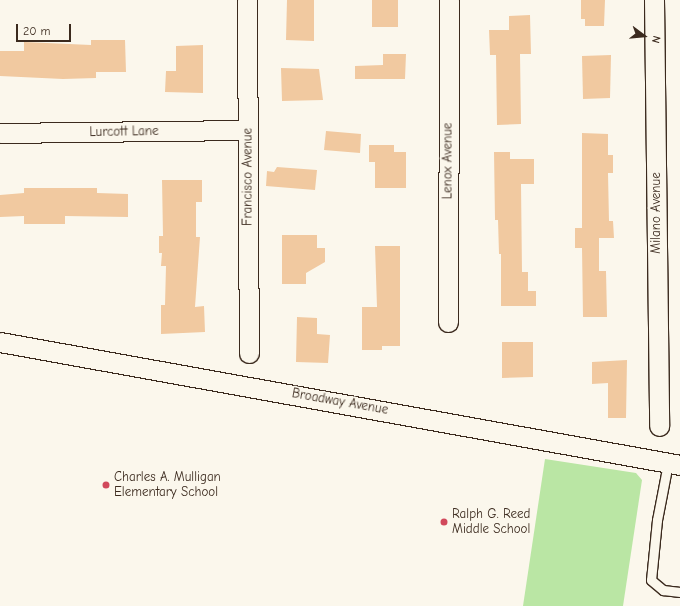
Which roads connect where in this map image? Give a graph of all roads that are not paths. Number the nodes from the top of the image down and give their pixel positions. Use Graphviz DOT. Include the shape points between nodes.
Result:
graph roads {
  1 [pos="247,0"];
  2 [pos="449,0"];
  3 [pos="654,0"];
  4 [pos="248,130"];
  5 [pos="0,133"];
  6 [pos="448,322"];
  7 [pos="0,342"];
  8 [pos="249,353"];
  9 [pos="659,426"];
  10 [pos="674,464"];
  11 [pos="680,592"];
  1 -- 4 [label="street, Francisco Avenue"];
  2 -- 6 [label="street, Lenox Avenue"];
  3 -- 9 [label="street, Milano Avenue"];
  4 -- 5 [label="street, Lurcott Lane"];
  4 -- 8 [label="street, Francisco Avenue"];
  7 -- 10 [label="street, Broadway Avenue"];
  10 -- 11 [label="lane" via="657,520 651,580 663,590"];
}
